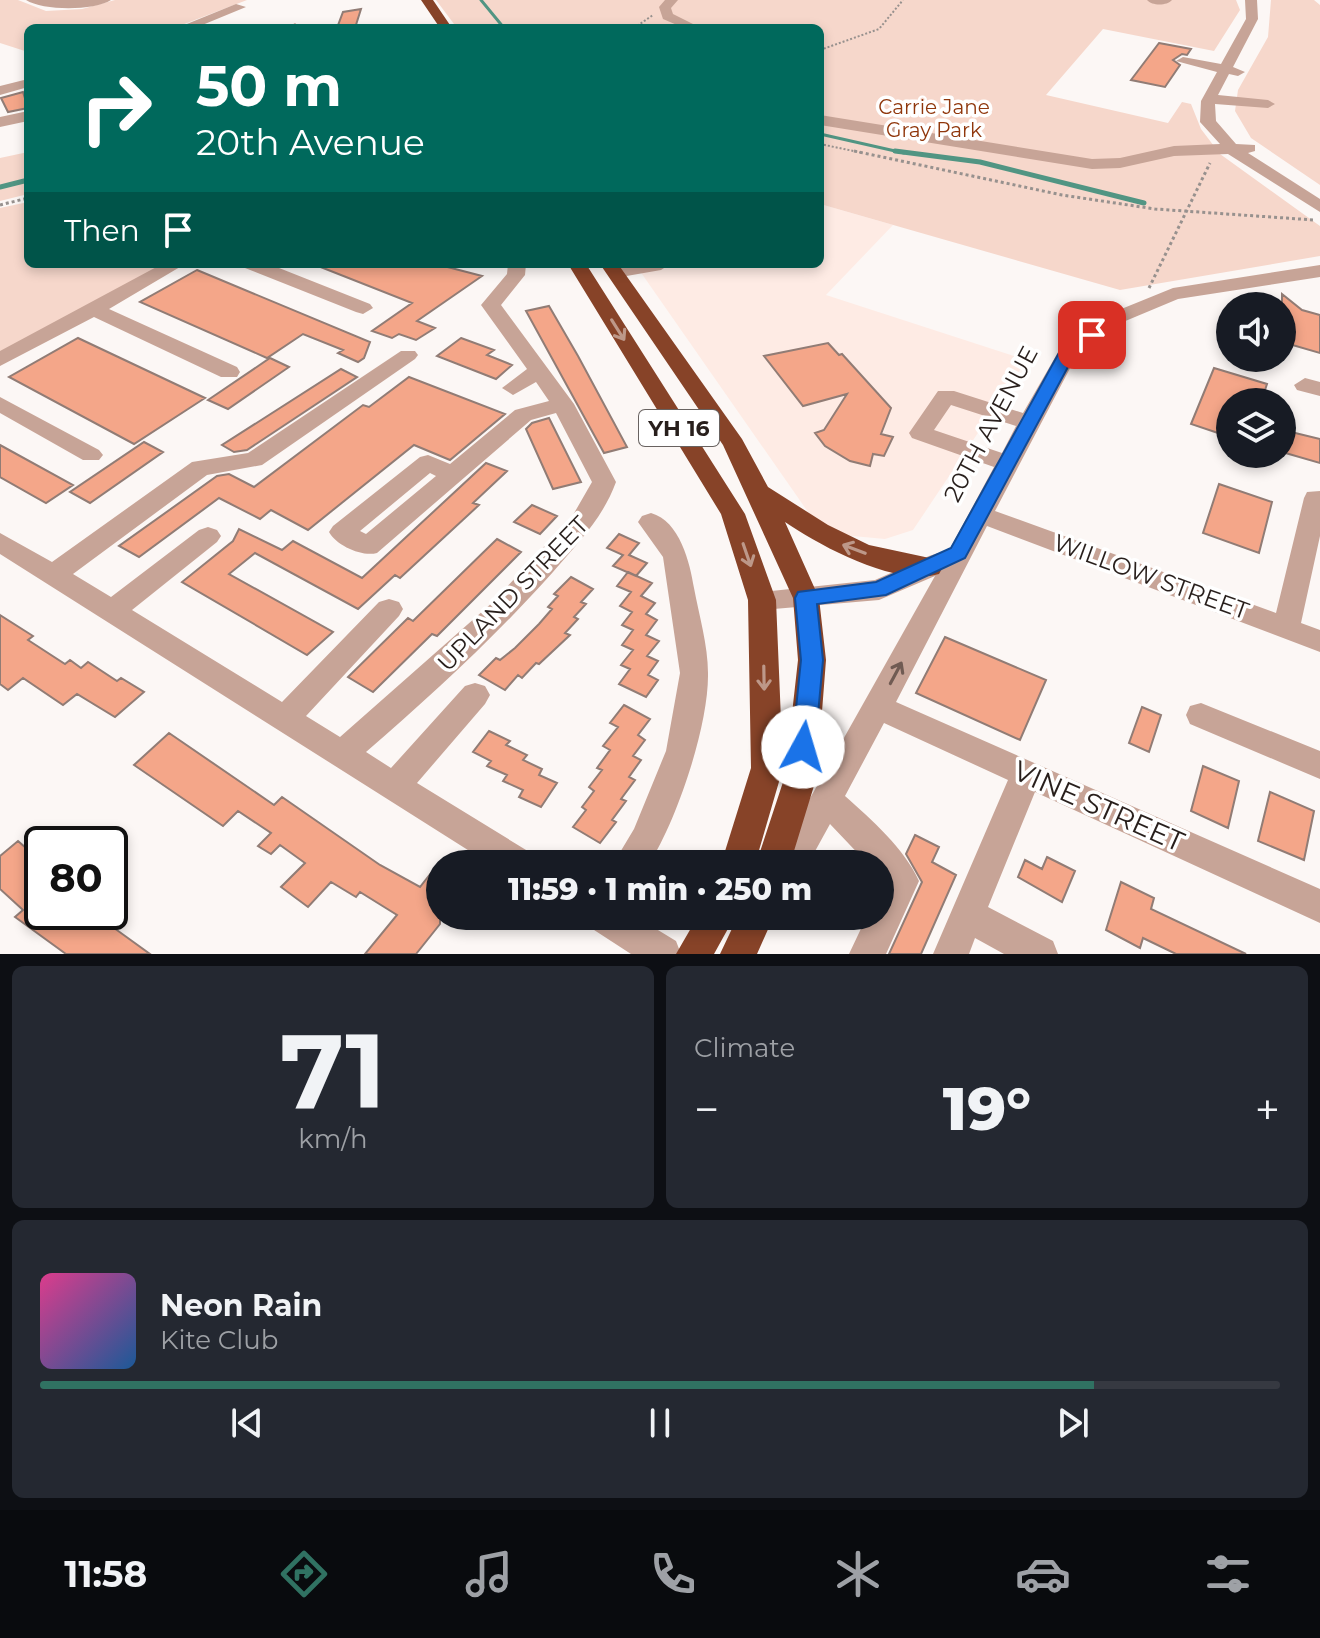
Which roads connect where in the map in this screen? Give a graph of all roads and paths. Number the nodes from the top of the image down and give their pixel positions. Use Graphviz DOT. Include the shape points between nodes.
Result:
graph roads {
  1 [pos="32,0"];
  2 [pos="105,0"];
  3 [pos="414,0"];
  4 [pos="427,0"];
  5 [pos="903,0"];
  6 [pos="1153,0"];
  7 [pos="1166,0"];
  8 [pos="1251,0"];
  9 [pos="1264,3"];
  10 [pos="668,4"];
  11 [pos="240,7"];
  12 [pos="207,19"];
  13 [pos="194,24"];
  14 [pos="226,24"];
  15 [pos="429,24"];
  16 [pos="443,24"];
  17 [pos="640,24"];
  18 [pos="686,24"];
  19 [pos="824,49"];
  20 [pos="1183,61"];
  21 [pos="1231,70"];
  22 [pos="24,84"];
  23 [pos="0,91"];
  24 [pos="1216,100"];
  25 [pos="1268,104"];
  26 [pos="24,117"];
  27 [pos="824,121"];
  28 [pos="0,122"];
  29 [pos="824,145"];
  30 [pos="1232,149"];
  31 [pos="1320,197"];
  32 [pos="24,199"];
  33 [pos="0,205"];
  34 [pos="1320,207"];
  35 [pos="1186,211"];
  36 [pos="1320,220"];
  37 [pos="169,268"];
  38 [pos="262,268"];
  39 [pos="517,268"];
  40 [pos="579,268"];
  41 [pos="612,268"];
  42 [pos="1320,271"];
  43 [pos="363,308"];
  44 [pos="1139,308"];
  45 [pos="94,309"];
  46 [pos="408,355"];
  47 [pos="0,360"];
  48 [pos="538,371"];
  49 [pos="229,372"];
  50 [pos="513,388"];
  51 [pos="0,404"];
  52 [pos="563,404"];
  53 [pos="1030,423"];
  54 [pos="91,455"];
  55 [pos="1008,463"];
  56 [pos="453,474"];
  57 [pos="759,492"];
  58 [pos="1316,498"];
  59 [pos="982,515"];
  60 [pos="651,522"];
  61 [pos="208,536"];
  62 [pos="0,542"];
  63 [pos="958,553"];
  64 [pos="930,567"];
  65 [pos="53,575"];
  66 [pos="806,598"];
  67 [pos="762,600"];
  68 [pos="389,609"];
  69 [pos="112,611"];
  70 [pos="1286,628"];
  71 [pos="1320,641"];
  72 [pos="475,695"];
  73 [pos="878,707"];
  74 [pos="1201,715"];
  75 [pos="285,719"];
  76 [pos="342,754"];
  77 [pos="1320,765"];
  78 [pos="1027,773"];
  79 [pos="394,787"];
  80 [pos="826,800"];
  81 [pos="496,850"];
  82 [pos="639,850"];
  83 [pos="742,850"];
  84 [pos="777,850"];
  85 [pos="798,850"];
  86 [pos="1320,906"];
  87 [pos="967,915"];
  88 [pos="625,930"];
  89 [pos="709,930"];
  90 [pos="663,954"];
  91 [pos="694,954"];
  92 [pos="867,954"];
  93 [pos="951,954"];
  94 [pos="1040,954"];
  1 -- 2 [label="street" via="63,5"];
  3 -- 15 [label="highway"];
  4 -- 16 [label="highway"];
  5 -- 19 [label="path" via="879,29"];
  6 -- 7 [label="street"];
  8 -- 21 [label="street" via="1252,19"];
  9 -- 21 [label="street" via="1265,26"];
  10 -- 17 [label="path"];
  10 -- 18 [label="street" via="667,16"];
  11 -- 12 [label="street"];
  12 -- 13 [label="street"];
  12 -- 14 [label="street"];
  20 -- 21 [label="street"];
  21 -- 24 [label="street"];
  22 -- 23 [label="street"];
  24 -- 25 [label="street"];
  24 -- 30 [label="street" via="1208,122"];
  26 -- 28 [label="street"];
  27 -- 30 [label="street" via="1092,164 1174,151"];
  29 -- 35 [label="path" via="1062,195"];
  30 -- 31 [label="street"];
  30 -- 34 [label="street"];
  30 -- 35 [label="path"];
  32 -- 33 [label="path"];
  35 -- 36 [label="path"];
  35 -- 44 [label="path"];
  37 -- 45 [label="street"];
  38 -- 43 [label="street"];
  39 -- 48 [label="street, UPLAND STREET" via="491,305"];
  40 -- 67 [label="highway, YH 16, one-way" via="733,514"];
  41 -- 57 [label="highway, YH 16" via="734,444"];
  42 -- 44 [label="street, 20TH AVENUE" via="1173,294"];
  44 -- 53 [label="street, 20TH AVENUE" via="1068,351"];
  45 -- 47 [label="street"];
  45 -- 49 [label="street"];
  46 -- 65 [label="street" via="254,460 200,468"];
  48 -- 50 [label="street"];
  48 -- 52 [label="street, UPLAND STREET"];
  51 -- 54 [label="street"];
  52 -- 56 [label="street" via="523,415"];
  52 -- 76 [label="street, UPLAND STREET" via="604,482 597,505 531,581 431,680"];
  53 -- 55 [label="street, 20TH AVENUE"];
  53 -- 55 [label="street" via="946,396 920,433"];
  55 -- 59 [label="street, 20TH AVENUE"];
  64 -- 57 [label="highway, one-way" via="899,565 824,538"];
  57 -- 66 [label="highway, YH 16"];
  58 -- 70 [label="street"];
  59 -- 63 [label="street, 20TH AVENUE"];
  59 -- 70 [label="street, WILLOW STREET"];
  60 -- 82 [label="street" via="676,555 694,673 681,751"];
  61 -- 69 [label="street"];
  62 -- 65 [label="street"];
  63 -- 64 [label="street"];
  73 -- 63 [label="street, 20TH AVENUE, one-way"];
  64 -- 66 [label="street" via="879,590"];
  65 -- 69 [label="street"];
  66 -- 67 [label="street"];
  66 -- 84 [label="highway, YH 16" via="812,660 801,776"];
  67 -- 83 [label="highway, YH 16, one-way" via="767,768"];
  68 -- 75 [label="street"];
  69 -- 75 [label="street"];
  70 -- 71 [label="street, WILLOW STREET"];
  72 -- 79 [label="street, UPLAND STREET"];
  73 -- 78 [label="street, VINE STREET"];
  73 -- 80 [label="street, 20TH AVENUE"];
  74 -- 77 [label="street"];
  75 -- 76 [label="street"];
  76 -- 79 [label="street"];
  78 -- 86 [label="street, VINE STREET"];
  78 -- 87 [label="street"];
  79 -- 81 [label="street"];
  80 -- 85 [label="street, 20TH AVENUE"];
  80 -- 92 [label="street" via="863,833 902,881"];
  87 -- 93 [label="street"];
  87 -- 94 [label="street"];
  88 -- 90 [label="street"];
  89 -- 91 [label="highway"];
}
